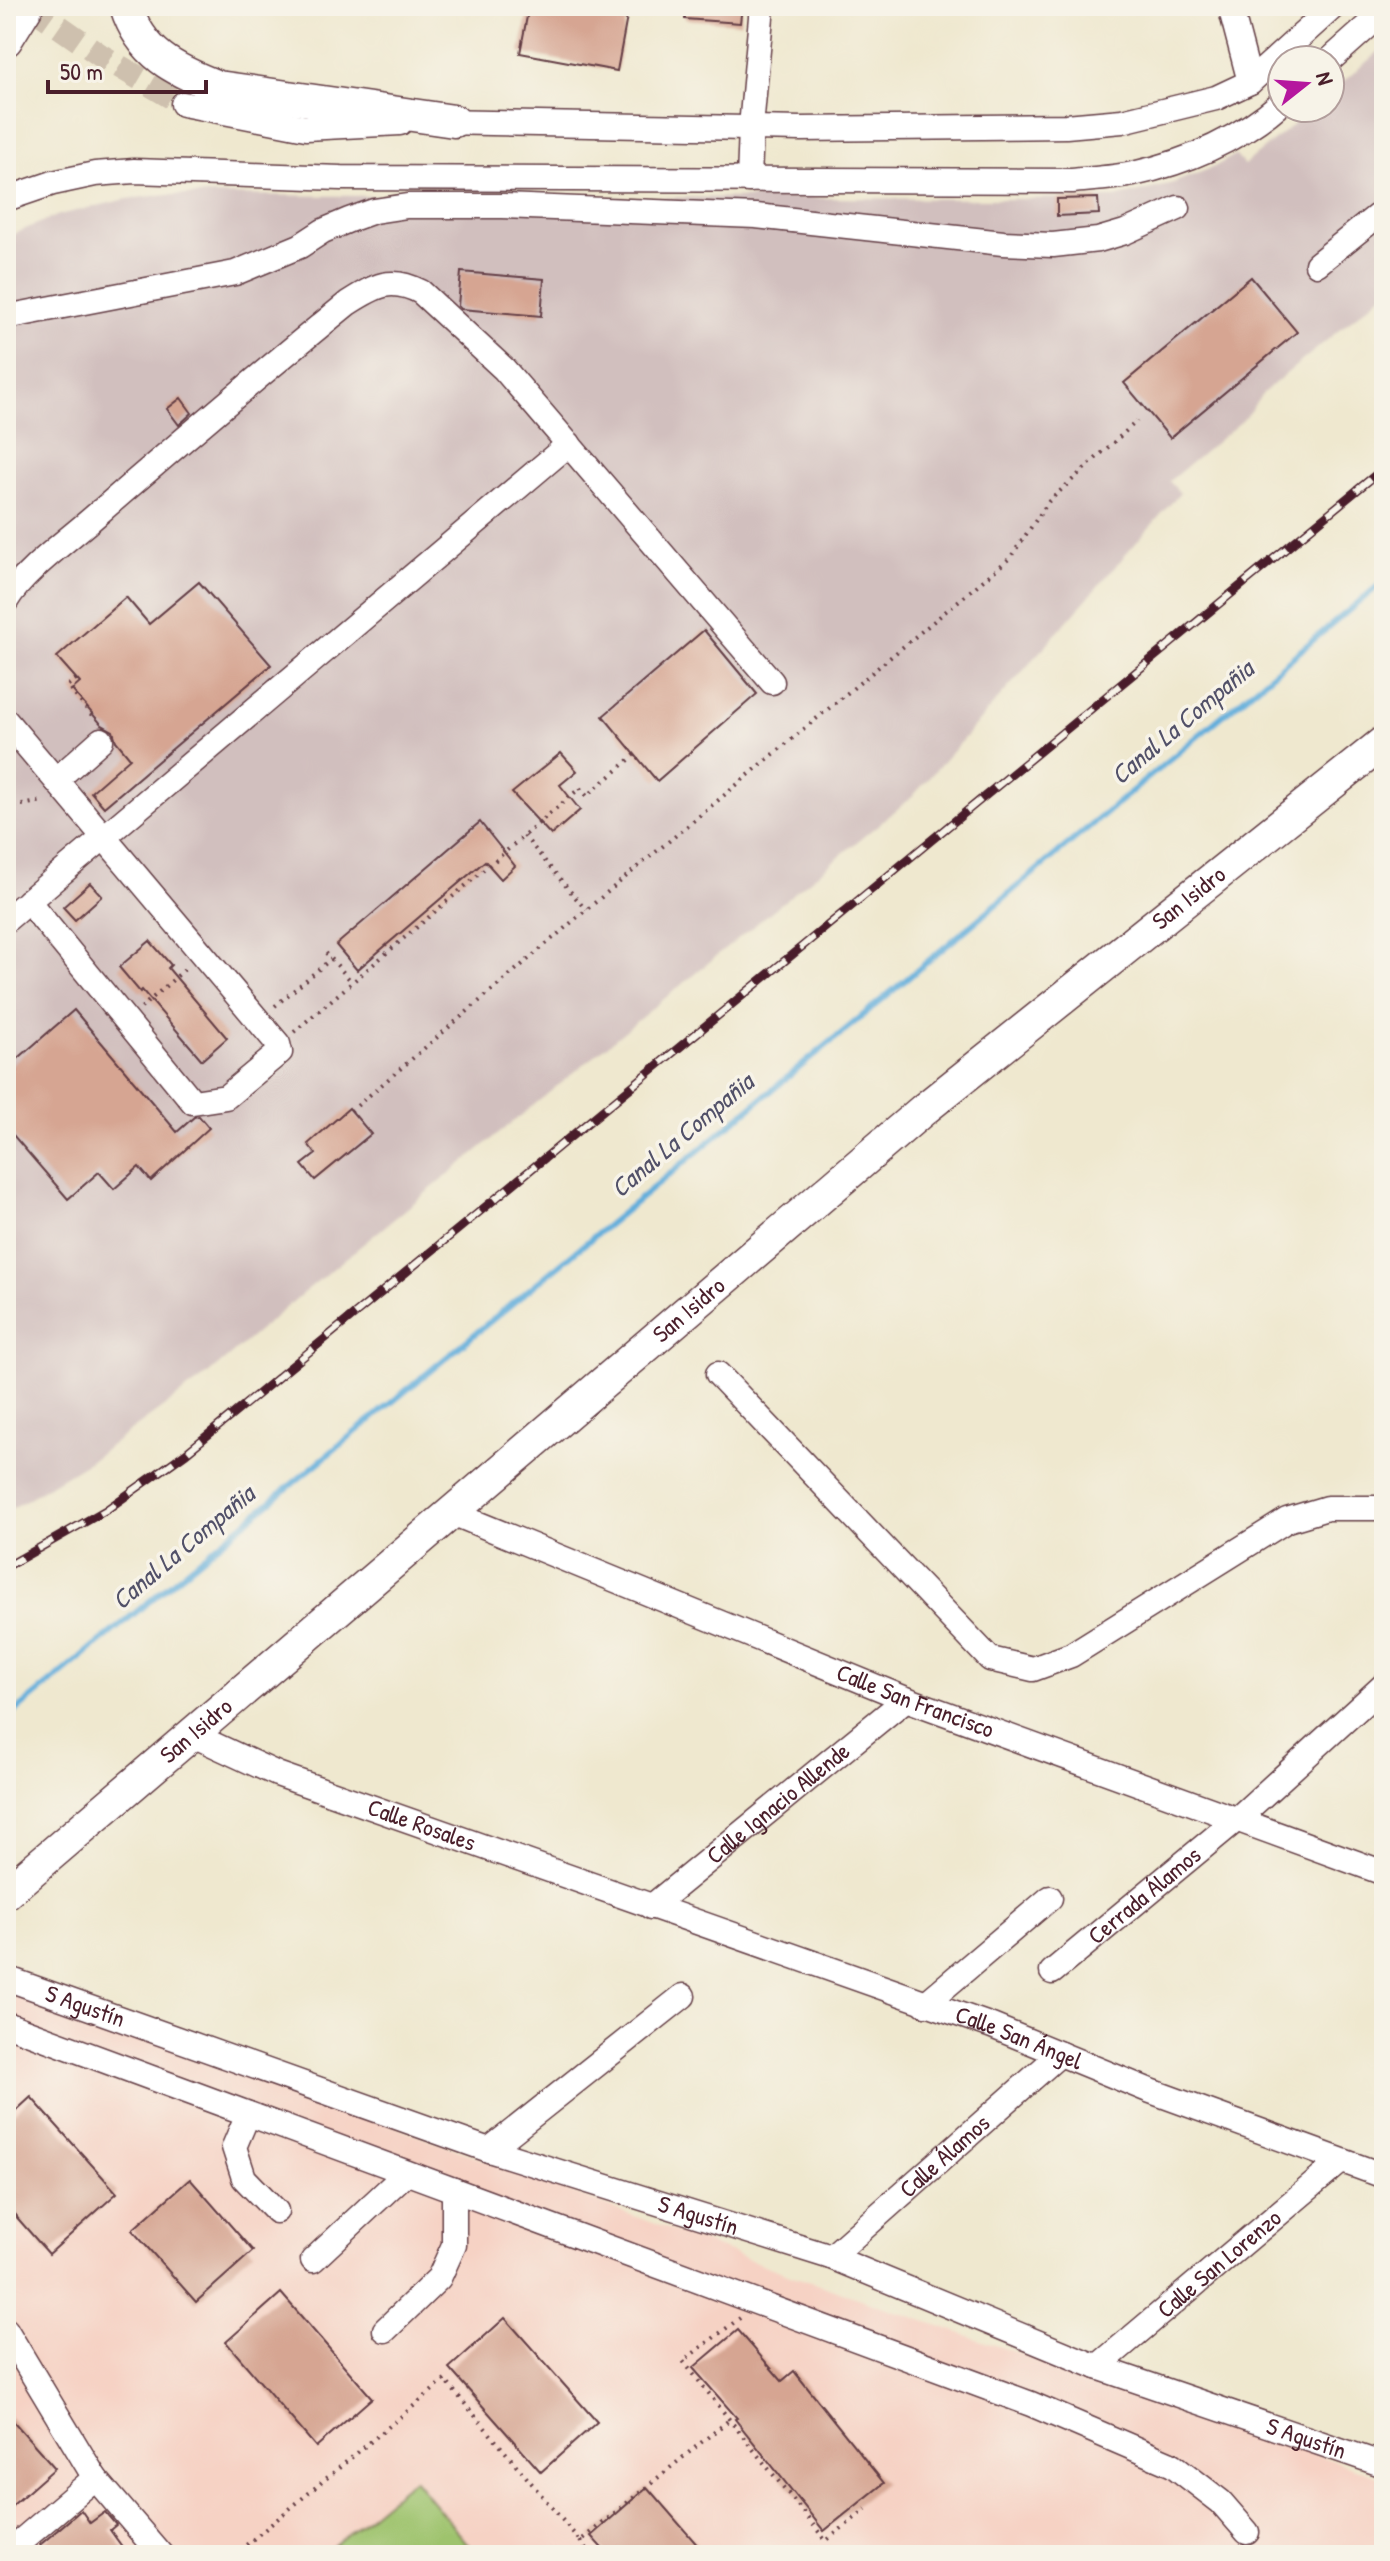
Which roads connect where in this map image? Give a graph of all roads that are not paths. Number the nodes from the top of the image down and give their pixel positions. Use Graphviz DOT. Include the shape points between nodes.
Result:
graph roads {
  1 [pos="27,6"];
  2 [pos="126,6"];
  3 [pos="762,6"];
  4 [pos="1230,6"];
  5 [pos="1327,12"];
  6 [pos="1384,12"];
  7 [pos="6,40"];
  8 [pos="1337,44"];
  9 [pos="1346,46"];
  10 [pos="1250,82"];
  11 [pos="183,104"];
  12 [pos="1266,114"];
  13 [pos="454,121"];
  14 [pos="751,127"];
  15 [pos="749,180"];
  16 [pos="6,199"];
  17 [pos="1178,208"];
  18 [pos="1384,216"];
  19 [pos="1317,264"];
  20 [pos="6,317"];
  21 [pos="569,444"];
  22 [pos="7,596"];
  23 [pos="772,682"];
  24 [pos="6,721"];
  25 [pos="101,733"];
  26 [pos="1384,742"];
  27 [pos="50,790"];
  28 [pos="103,836"];
  29 [pos="28,901"];
  30 [pos="6,920"];
  31 [pos="718,1374"];
  32 [pos="1384,1508"];
  33 [pos="452,1513"];
  34 [pos="1384,1685"];
  35 [pos="906,1699"];
  36 [pos="193,1735"];
  37 [pos="1237,1819"];
  38 [pos="1384,1873"];
  39 [pos="6,1893"];
  40 [pos="1050,1898"];
  41 [pos="651,1907"];
  42 [pos="1052,1972"];
  43 [pos="6,1978"];
  44 [pos="683,1996"];
  45 [pos="925,2004"];
  46 [pos="6,2024"];
  47 [pos="1060,2054"];
  48 [pos="248,2114"];
  49 [pos="489,2150"];
  50 [pos="1341,2161"];
  51 [pos="406,2173"];
  52 [pos="1384,2176"];
  53 [pos="454,2190"];
  54 [pos="276,2211"];
  55 [pos="831,2257"];
  56 [pos="313,2260"];
  57 [pos="6,2330"];
  58 [pos="385,2330"];
  59 [pos="1097,2367"];
  60 [pos="1384,2465"];
  61 [pos="95,2478"];
  62 [pos="1247,2532"];
  63 [pos="6,2554"];
  64 [pos="161,2555"];
  1 -- 7 [label="main road"];
  2 -- 13 [label="main road" via="131,23 152,52 182,73 218,87"];
  3 -- 14 [label="street"];
  4 -- 10 [label="street"];
  5 -- 8 [label="street"];
  5 -- 10 [label="street"];
  6 -- 9 [label="street"];
  10 -- 14 [label="street" via="1180,108 1094,124"];
  11 -- 13 [label="street" via="306,128"];
  12 -- 15 [label="street" via="1208,150 1132,174 1072,181"];
  13 -- 14 [label="street"];
  14 -- 15 [label="street"];
  15 -- 16 [label="street" via="134,171 53,183"];
  17 -- 20 [label="street" via="1098,240 1053,245 756,216 407,206 349,220 235,273"];
  18 -- 19 [label="street" via="1377,216"];
  21 -- 22 [label="street" via="504,369 421,292 388,283 348,303"];
  21 -- 23 [label="street"];
  21 -- 28 [label="street"];
  24 -- 27 [label="street"];
  25 -- 27 [label="street"];
  26 -- 33 [label="main road, San Isidro" via="923,1110"];
  27 -- 28 [label="street"];
  28 -- 29 [label="street"];
  28 -- 29 [label="street" via="280,1052 226,1097 184,1110"];
  29 -- 30 [label="street"];
  31 -- 32 [label="street" via="990,1659 1033,1669 1071,1655 1287,1520 1327,1508"];
  33 -- 35 [label="street, Calle San Francisco"];
  33 -- 36 [label="main road, San Isidro"];
  34 -- 37 [label="street, Cerrada Álamos"];
  35 -- 37 [label="street, Calle San Francisco"];
  35 -- 41 [label="street, Calle Ignacio Allende"];
  36 -- 39 [label="main road, San Isidro"];
  36 -- 41 [label="street, Calle Rosales" via="277,1774"];
  37 -- 38 [label="street, Calle San Francisco"];
  37 -- 42 [label="street, Cerrada Álamos"];
  40 -- 45 [label="street"];
  41 -- 45 [label="street, Calle San Ángel"];
  43 -- 49 [label="street, S Agustín"];
  44 -- 49 [label="street"];
  45 -- 47 [label="street, Calle San Ángel"];
  46 -- 48 [label="street"];
  47 -- 50 [label="street, Calle San Ángel"];
  47 -- 55 [label="street, Calle Álamos"];
  48 -- 51 [label="street"];
  48 -- 54 [label="street" via="234,2147 244,2178"];
  49 -- 55 [label="street, S Agustín"];
  50 -- 52 [label="street, Calle San Ángel"];
  50 -- 59 [label="street, Calle San Lorenzo"];
  51 -- 53 [label="street"];
  51 -- 56 [label="street"];
  53 -- 58 [label="street" via="454,2245 439,2278"];
  53 -- 62 [label="street" via="1031,2404 1173,2465 1221,2502"];
  55 -- 59 [label="street, S Agustín"];
  57 -- 61 [label="street"];
  59 -- 60 [label="street, S Agustín"];
  61 -- 63 [label="street"];
  61 -- 64 [label="street"];
}
